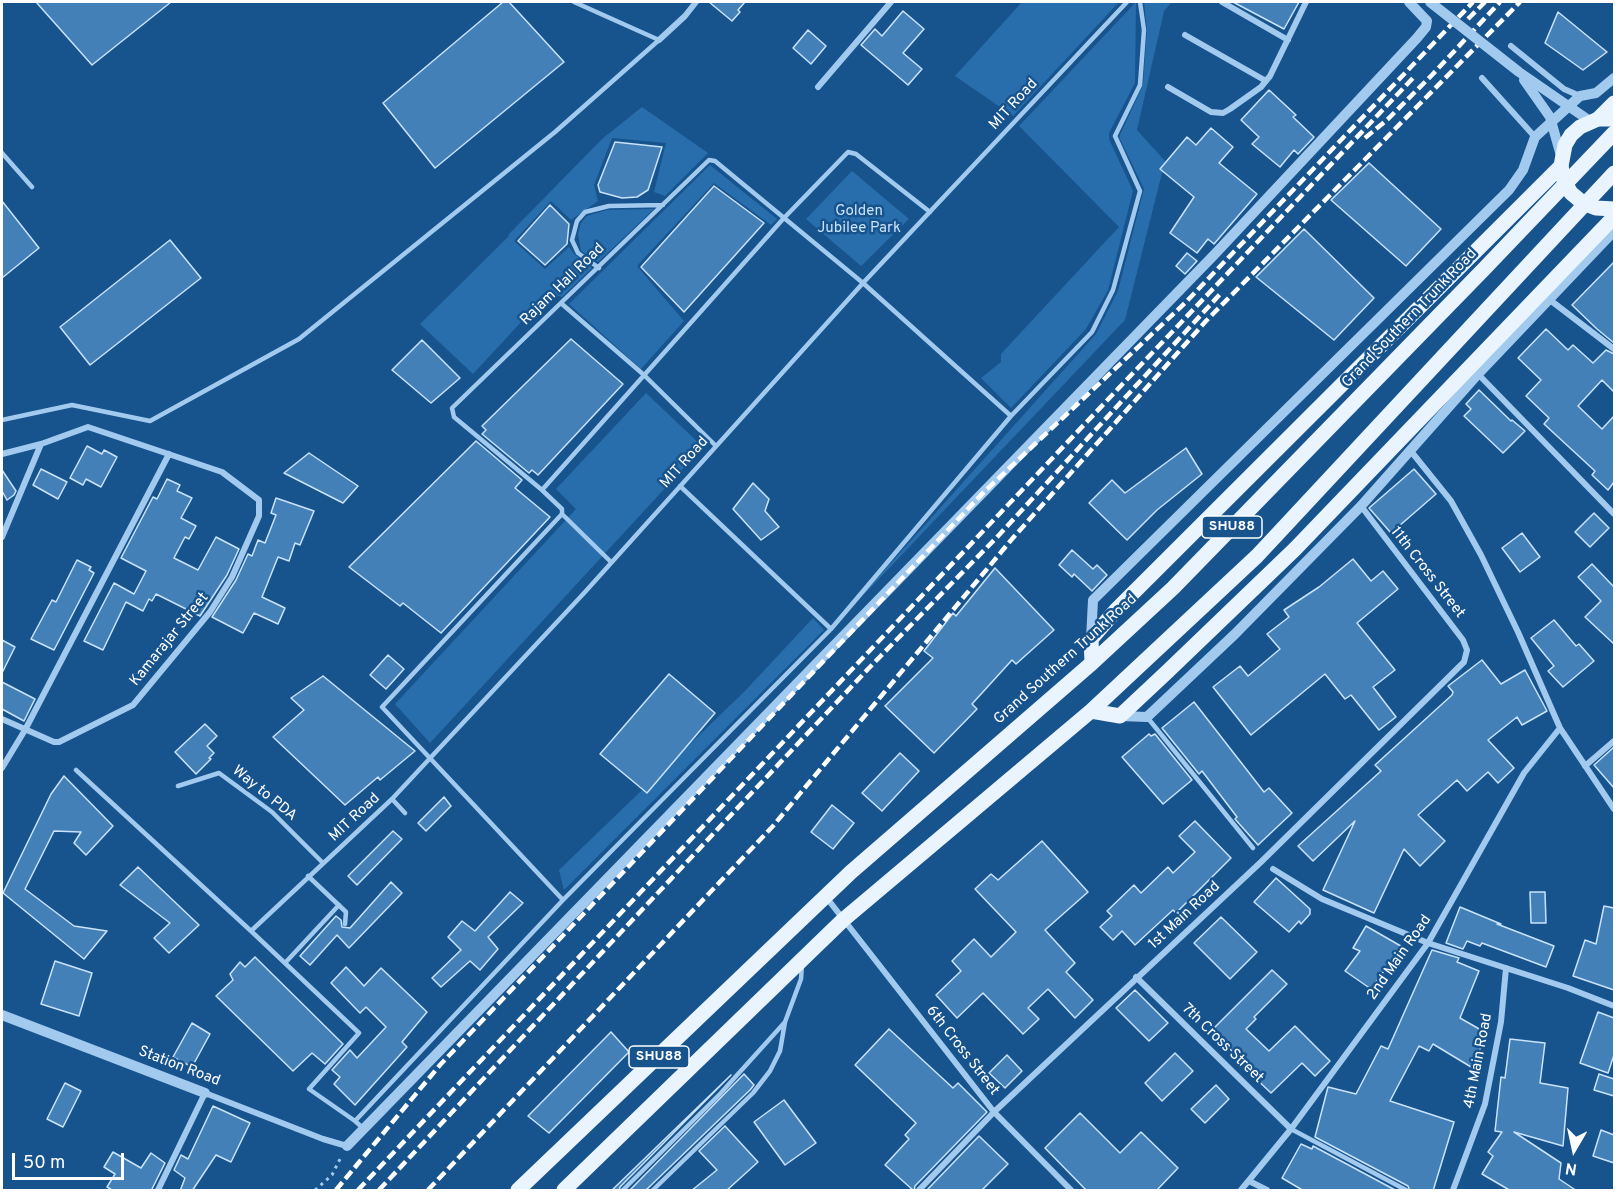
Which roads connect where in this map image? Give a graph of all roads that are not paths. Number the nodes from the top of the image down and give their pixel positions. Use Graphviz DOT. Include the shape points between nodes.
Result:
graph roads {
  1 [pos="574,2"];
  2 [pos="696,2"];
  3 [pos="891,2"];
  4 [pos="1128,2"];
  5 [pos="1140,2"];
  6 [pos="1222,2"];
  7 [pos="1306,2"];
  8 [pos="1409,2"];
  9 [pos="1430,2"];
  10 [pos="1185,35"];
  11 [pos="659,40"];
  12 [pos="1288,40"];
  13 [pos="1511,46"];
  14 [pos="1519,72"];
  15 [pos="1482,78"];
  16 [pos="1614,78"];
  17 [pos="1266,81"];
  18 [pos="818,87"];
  19 [pos="1168,87"];
  20 [pos="1580,96"];
  21 [pos="1614,103"];
  22 [pos="1614,119"];
  23 [pos="1594,120"];
  24 [pos="1614,133"];
  25 [pos="1535,137"];
  26 [pos="2,153"];
  27 [pos="1561,161"];
  28 [pos="1614,173"];
  29 [pos="32,187"];
  30 [pos="663,205"];
  31 [pos="1614,208"];
  32 [pos="930,212"];
  33 [pos="1614,217"];
  34 [pos="783,219"];
  35 [pos="1614,231"];
  36 [pos="599,268"];
  37 [pos="863,283"];
  38 [pos="1550,300"];
  39 [pos="562,303"];
  40 [pos="1614,349"];
  41 [pos="1478,374"];
  42 [pos="644,375"];
  43 [pos="1011,416"];
  44 [pos="2,420"];
  45 [pos="41,444"];
  46 [pos="716,446"];
  47 [pos="1410,450"];
  48 [pos="2,454"];
  49 [pos="170,454"];
  50 [pos="680,486"];
  51 [pos="542,490"];
  52 [pos="1361,506"];
  53 [pos="562,514"];
  54 [pos="1614,514"];
  55 [pos="2,537"];
  56 [pos="612,562"];
  57 [pos="831,629"];
  58 [pos="1091,639"];
  59 [pos="1466,658"];
  60 [pos="1092,663"];
  61 [pos="1091,711"];
  62 [pos="1120,716"];
  63 [pos="1147,717"];
  64 [pos="2,719"];
  65 [pos="1560,728"];
  66 [pos="25,730"];
  67 [pos="1614,741"];
  68 [pos="431,758"];
  69 [pos="1585,766"];
  70 [pos="2,768"];
  71 [pos="76,770"];
  72 [pos="178,786"];
  73 [pos="392,799"];
  74 [pos="1614,809"];
  75 [pos="405,813"];
  76 [pos="1253,848"];
  77 [pos="323,863"];
  78 [pos="1273,869"];
  79 [pos="308,876"];
  80 [pos="826,897"];
  81 [pos="563,900"];
  82 [pos="339,904"];
  83 [pos="843,920"];
  84 [pos="345,924"];
  85 [pos="251,931"];
  86 [pos="1428,944"];
  87 [pos="802,960"];
  88 [pos="285,963"];
  89 [pos="1506,968"];
  90 [pos="1136,977"];
  91 [pos="1614,1006"];
  92 [pos="2,1015"];
  93 [pos="785,1023"];
  94 [pos="205,1093"];
  95 [pos="994,1112"];
  96 [pos="355,1121"];
  97 [pos="1291,1129"];
  98 [pos="364,1130"];
  99 [pos="347,1146"];
  100 [pos="1249,1181"];
  101 [pos="158,1191"];
  102 [pos="518,1191"];
  103 [pos="564,1191"];
  104 [pos="623,1191"];
  105 [pos="653,1191"];
  106 [pos="919,1191"];
  107 [pos="1071,1191"];
  108 [pos="1242,1191"];
  109 [pos="1266,1191"];
  110 [pos="1406,1191"];
  111 [pos="1453,1191"];
  1 -- 11 [label="lane"];
  2 -- 11 [label="street"];
  3 -- 18 [label="street"];
  4 -- 32 [label="lane, MIT Road"];
  5 -- 43 [label="lane" via="1144,30 1140,85 1115,136 1140,191 1113,290 1092,332"];
  6 -- 12 [label="street"];
  7 -- 12 [label="street"];
  8 -- 98 [label="street" via="1427,21 1417,38 1214,255"];
  9 -- 14 [label="street, bridge"];
  10 -- 17 [label="street"];
  11 -- 44 [label="lane" via="555,132 299,339 150,421 72,405"];
  12 -- 17 [label="street"];
  13 -- 20 [label="street" via="1564,89"];
  14 -- 23 [label="street, bridge"];
  14 -- 27 [label="street, bridge" via="1550,117"];
  15 -- 25 [label="street"];
  16 -- 20 [label="street" via="1596,93"];
  17 -- 19 [label="street" via="1223,113 1211,112"];
  20 -- 25 [label="street"];
  21 -- 23 [label="main road"];
  22 -- 23 [label="main road, bridge"];
  23 -- 27 [label="main road, bridge" via="1571,135"];
  24 -- 60 [label="main road, Grand Southern Trunk Road / SHU88" via="1173,588"];
  25 -- 58 [label="street" via="1523,170 1509,190 1093,600"];
  26 -- 29 [label="lane"];
  27 -- 31 [label="main road, bridge" via="1564,181 1583,203"];
  27 -- 58 [label="main road"];
  28 -- 61 [label="main road, SHU88" via="1257,556"];
  30 -- 34 [label="lane, Rajam Hall Road" via="712,160"];
  30 -- 36 [label="lane, Rajam Hall Road"];
  30 -- 36 [label="lane" via="609,206 585,212 577,221 572,240 578,253"];
  32 -- 34 [label="lane" via="852,152 844,155"];
  32 -- 37 [label="lane, MIT Road"];
  33 -- 62 [label="main road" via="1294,549"];
  34 -- 37 [label="lane, Rajam Hall Road"];
  34 -- 42 [label="lane"];
  35 -- 38 [label="street"];
  36 -- 39 [label="lane, Rajam Hall Road"];
  37 -- 43 [label="lane, Rajam Hall Road"];
  37 -- 46 [label="lane, MIT Road"];
  38 -- 40 [label="street"];
  38 -- 41 [label="street"];
  39 -- 42 [label="lane"];
  39 -- 51 [label="lane, Rajam Hall Road" via="452,411 454,417"];
  41 -- 47 [label="street"];
  41 -- 54 [label="street"];
  42 -- 46 [label="lane"];
  42 -- 51 [label="lane"];
  43 -- 57 [label="lane"];
  45 -- 48 [label="street, Kamarajar Street"];
  45 -- 49 [label="street, Kamarajar Street" via="88,428"];
  45 -- 55 [label="street"];
  46 -- 50 [label="lane, MIT Road"];
  47 -- 52 [label="street"];
  47 -- 65 [label="street" via="1451,501 1481,555"];
  49 -- 66 [label="street"];
  49 -- 66 [label="street, Kamarajar Street" via="222,472 259,500 259,516 232,577 210,612 133,705 65,740 54,742"];
  50 -- 56 [label="lane, MIT Road"];
  50 -- 57 [label="lane"];
  51 -- 53 [label="lane, Rajam Hall Road" via="562,509"];
  52 -- 59 [label="street, 11th Cross Street" via="1463,640"];
  52 -- 63 [label="street"];
  53 -- 56 [label="lane, Rajam Hall Road"];
  53 -- 68 [label="lane" via="382,707"];
  56 -- 68 [label="lane, MIT Road"];
  57 -- 81 [label="lane"];
  58 -- 60 [label="main road"];
  59 -- 90 [label="street, 1st Main Road" via="1261,862"];
  60 -- 80 [label="main road, Grand Southern Trunk Road / SHU88"];
  61 -- 62 [label="main road"];
  61 -- 83 [label="main road, SHU88"];
  62 -- 63 [label="street"];
  63 -- 76 [label="lane"];
  64 -- 66 [label="street"];
  65 -- 69 [label="street"];
  65 -- 86 [label="street, 2nd Main Road" via="1524,773"];
  66 -- 70 [label="street"];
  67 -- 69 [label="street"];
  68 -- 73 [label="lane, MIT Road"];
  68 -- 81 [label="lane"];
  69 -- 74 [label="street"];
  71 -- 85 [label="lane"];
  72 -- 77 [label="lane, Way to PDA" via="219,773 272,812"];
  73 -- 75 [label="lane"];
  73 -- 77 [label="lane, MIT Road"];
  77 -- 79 [label="lane, MIT Road"];
  78 -- 86 [label="street" via="1322,899"];
  79 -- 82 [label="lane"];
  79 -- 85 [label="lane, MIT Road"];
  80 -- 83 [label="street, 6th Cross Street"];
  80 -- 102 [label="main road, Grand Southern Trunk Road / SHU88"];
  81 -- 96 [label="lane"];
  82 -- 84 [label="lane" via="346,912"];
  82 -- 88 [label="lane"];
  83 -- 87 [label="main road, SHU88"];
  83 -- 95 [label="street, 6th Cross Street"];
  85 -- 88 [label="lane"];
  86 -- 89 [label="street"];
  86 -- 97 [label="street, 2nd Main Road"];
  87 -- 93 [label="lane" via="801,979"];
  87 -- 103 [label="main road, SHU88"];
  88 -- 96 [label="lane" via="359,1033 309,1089"];
  89 -- 91 [label="street"];
  89 -- 111 [label="street, 4th Main Road" via="1501,1022 1485,1104"];
  90 -- 95 [label="street, 1st Main Road"];
  90 -- 97 [label="street, 7th Cross Street"];
  92 -- 94 [label="street, Station Road"];
  93 -- 104 [label="lane"];
  93 -- 105 [label="lane" via="780,1051 753,1093"];
  94 -- 99 [label="street, Station Road"];
  94 -- 101 [label="street"];
  95 -- 106 [label="street, 1st Main Road"];
  95 -- 107 [label="street, 6th Cross Street"];
  96 -- 98 [label="lane"];
  97 -- 100 [label="street, 2nd Main Road"];
  97 -- 110 [label="lane"];
  98 -- 99 [label="street"];
  100 -- 108 [label="street, 2nd Main Road"];
  100 -- 109 [label="street"];
}
